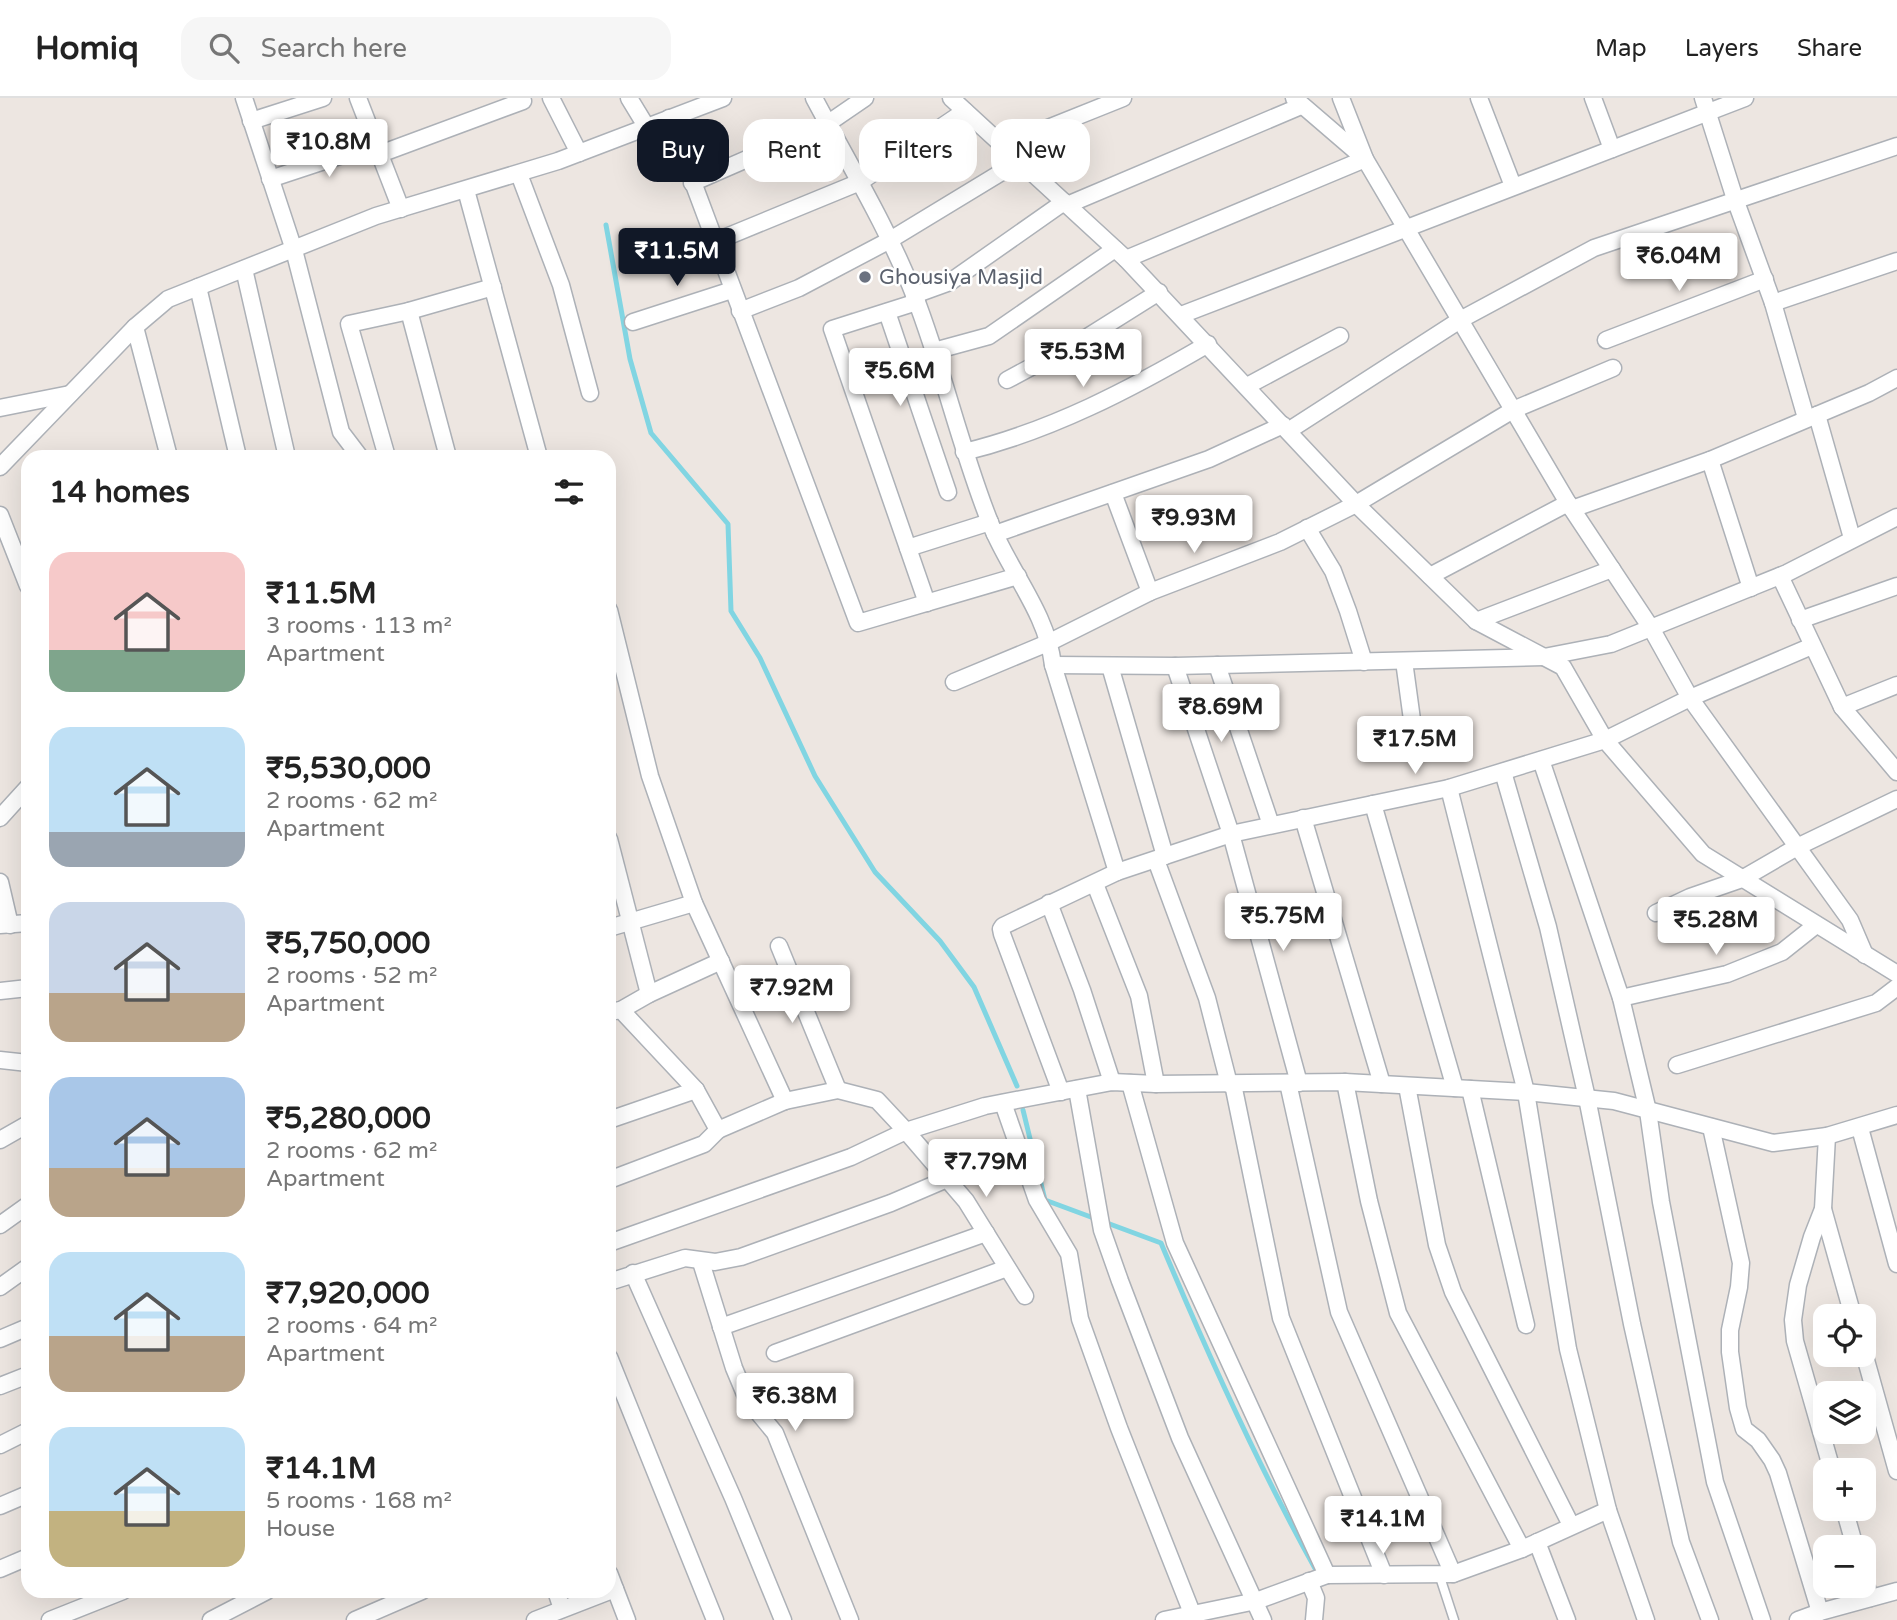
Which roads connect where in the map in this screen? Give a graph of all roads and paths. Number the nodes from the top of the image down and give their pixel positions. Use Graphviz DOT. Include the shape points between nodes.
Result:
graph roads {
  1 [pos="244,98"];
  2 [pos="323,98"];
  3 [pos="358,98"];
  4 [pos="551,98"];
  5 [pos="629,98"];
  6 [pos="723,98"];
  7 [pos="814,98"];
  8 [pos="865,98"];
  9 [pos="951,98"];
  10 [pos="1122,98"];
  11 [pos="1341,98"];
  12 [pos="1479,98"];
  13 [pos="1593,98"];
  14 [pos="1745,98"];
  15 [pos="523,101"];
  16 [pos="1298,102"];
  17 [pos="1705,105"];
  18 [pos="965,111"];
  19 [pos="669,118"];
  20 [pos="642,119"];
  21 [pos="666,119"];
  22 [pos="824,119"];
  23 [pos="834,119"];
  24 [pos="953,119"];
  25 [pos="1070,119"];
  26 [pos="251,121"];
  27 [pos="637,130"];
  28 [pos="991,135"];
  29 [pos="1897,146"];
  30 [pos="378,149"];
  31 [pos="1612,149"];
  32 [pos="579,153"];
  33 [pos="845,156"];
  34 [pos="1365,159"];
  35 [pos="743,161"];
  36 [pos="519,174"];
  37 [pos="270,178"];
  38 [pos="991,179"];
  39 [pos="859,180"];
  40 [pos="860,182"];
  41 [pos="1043,182"];
  42 [pos="692,183"];
  43 [pos="1513,186"];
  44 [pos="466,190"];
  45 [pos="1735,199"];
  46 [pos="1066,203"];
  47 [pos="401,209"];
  48 [pos="1405,229"];
  49 [pos="890,240"];
  50 [pos="714,242"];
  51 [pos="294,250"];
  52 [pos="1121,254"];
  53 [pos="1897,261"];
  54 [pos="244,269"];
  55 [pos="1765,279"];
  56 [pos="198,287"];
  57 [pos="493,287"];
  58 [pos="732,290"];
  59 [pos="1159,292"];
  60 [pos="915,298"];
  61 [pos="1773,303"];
  62 [pos="409,310"];
  63 [pos="740,311"];
  64 [pos="887,312"];
  65 [pos="1181,315"];
  66 [pos="1460,320"];
  67 [pos="633,322"];
  68 [pos="135,327"];
  69 [pos="1340,336"];
  70 [pos="1606,340"];
  71 [pos="1208,344"];
  72 [pos="934,351"];
  73 [pos="1613,368"];
  74 [pos="1897,378"];
  75 [pos="1007,380"];
  76 [pos="1247,386"];
  77 [pos="590,393"];
  78 [pos="70,394"];
  79 [pos="0,408"];
  80 [pos="1513,410"];
  81 [pos="1811,416"];
  82 [pos="1286,428"];
  83 [pos="167,450"];
  84 [pos="236,450"];
  85 [pos="285,450"];
  86 [pos="355,450"];
  87 [pos="385,450"];
  88 [pos="446,450"];
  89 [pos="537,450"];
  90 [pos="964,452"];
  91 [pos="1710,460"];
  92 [pos="0,467"];
  93 [pos="948,492"];
  94 [pos="1113,493"];
  95 [pos="1356,504"];
  96 [pos="1570,506"];
  97 [pos="0,516"];
  98 [pos="1897,517"];
  99 [pos="992,528"];
  100 [pos="1307,528"];
  101 [pos="1852,538"];
  102 [pos="908,548"];
  103 [pos="21,568"];
  104 [pos="1612,569"];
  105 [pos="1018,576"];
  106 [pos="1430,576"];
  107 [pos="1780,576"];
  108 [pos="1897,586"];
  109 [pos="1751,588"];
  110 [pos="1150,592"];
  111 [pos="927,603"];
  112 [pos="1800,620"];
  113 [pos="1476,621"];
  114 [pos="1651,628"];
  115 [pos="616,638"];
  116 [pos="1050,642"];
  117 [pos="1812,646"];
  118 [pos="1544,657"];
  119 [pos="1404,661"];
  120 [pos="1364,662"];
  121 [pos="1053,665"];
  122 [pos="1217,665"];
  123 [pos="1111,666"];
  124 [pos="1175,666"];
  125 [pos="954,682"];
  126 [pos="1897,685"];
  127 [pos="1690,698"];
  128 [pos="1842,707"];
  129 [pos="1393,739"];
  130 [pos="1605,740"];
  131 [pos="1541,760"];
  132 [pos="1503,772"];
  133 [pos="1897,772"];
  134 [pos="1449,788"];
  135 [pos="21,795"];
  136 [pos="1897,800"];
  137 [pos="1373,804"];
  138 [pos="0,818"];
  139 [pos="1303,818"];
  140 [pos="1271,825"];
  141 [pos="1231,834"];
  142 [pos="1797,847"];
  143 [pos="1161,858"];
  144 [pos="616,865"];
  145 [pos="1117,872"];
  146 [pos="1742,879"];
  147 [pos="0,882"];
  148 [pos="1095,884"];
  149 [pos="694,903"];
  150 [pos="1049,903"];
  151 [pos="1656,913"];
  152 [pos="631,922"];
  153 [pos="5,925"];
  154 [pos="1816,925"];
  155 [pos="616,926"];
  156 [pos="779,946"];
  157 [pos="1865,955"];
  158 [pos="721,961"];
  159 [pos="1897,974"];
  160 [pos="1897,987"];
  161 [pos="21,989"];
  162 [pos="0,991"];
  163 [pos="649,994"];
  164 [pos="1621,998"];
  165 [pos="616,1010"];
  166 [pos="616,1012"];
  167 [pos="0,1060"];
  168 [pos="21,1063"];
  169 [pos="21,1065"];
  170 [pos="1677,1065"];
  171 [pos="0,1074"];
  172 [pos="1112,1082"];
  173 [pos="1345,1082"];
  174 [pos="1130,1083"];
  175 [pos="1294,1083"];
  176 [pos="1156,1084"];
  177 [pos="1231,1084"];
  178 [pos="1382,1084"];
  179 [pos="1407,1086"];
  180 [pos="1463,1089"];
  181 [pos="696,1090"];
  182 [pos="838,1090"];
  183 [pos="1069,1090"];
  184 [pos="1525,1092"];
  185 [pos="1587,1098"];
  186 [pos="785,1101"];
  187 [pos="1003,1103"];
  188 [pos="1648,1111"];
  189 [pos="1897,1115"];
  190 [pos="616,1118"];
  191 [pos="1711,1127"];
  192 [pos="21,1128"];
  193 [pos="1860,1128"];
  194 [pos="718,1130"];
  195 [pos="906,1131"];
  196 [pos="1826,1136"];
  197 [pos="0,1139"];
  198 [pos="616,1177"];
  199 [pos="947,1179"];
  200 [pos="1823,1209"];
  201 [pos="21,1210"];
  202 [pos="0,1225"];
  203 [pos="986,1233"];
  204 [pos="616,1241"];
  205 [pos="701,1262"];
  206 [pos="1897,1264"];
  207 [pos="1007,1268"];
  208 [pos="21,1272"];
  209 [pos="633,1273"];
  210 [pos="616,1279"];
  211 [pos="0,1287"];
  212 [pos="1025,1296"];
  213 [pos="1850,1304"];
  214 [pos="1527,1325"];
  215 [pos="721,1327"];
  216 [pos="21,1330"];
  217 [pos="0,1339"];
  218 [pos="775,1353"];
  219 [pos="1868,1367"];
  220 [pos="616,1374"];
  221 [pos="21,1377"];
  222 [pos="0,1386"];
  223 [pos="21,1434"];
  224 [pos="0,1445"];
  225 [pos="1829,1458"];
  226 [pos="1897,1471"];
  227 [pos="21,1497"];
  228 [pos="0,1506"];
  229 [pos="1608,1510"];
  230 [pos="1571,1525"];
  231 [pos="1529,1546"];
  232 [pos="21,1559"];
  233 [pos="0,1569"];
  234 [pos="1446,1574"];
  235 [pos="1327,1575"];
  236 [pos="1384,1575"];
  237 [pos="1310,1581"];
  238 [pos="1897,1591"];
  239 [pos="616,1592"];
  240 [pos="1876,1596"];
  241 [pos="105,1598"];
  242 [pos="253,1598"];
  243 [pos="406,1598"];
  244 [pos="558,1598"];
  245 [pos="591,1598"];
  246 [pos="1870,1598"];
  247 [pos="1256,1601"];
  248 [pos="562,1609"];
  249 [pos="1820,1612"];
  250 [pos="1199,1615"];
  251 [pos="50,1620"];
  252 [pos="211,1620"];
  253 [pos="355,1620"];
  254 [pos="535,1620"];
  255 [pos="627,1620"];
  256 [pos="715,1620"];
  257 [pos="783,1620"];
  258 [pos="850,1620"];
  259 [pos="1164,1620"];
  260 [pos="1263,1620"];
  261 [pos="1314,1620"];
  262 [pos="1454,1620"];
  263 [pos="1567,1620"];
  264 [pos="1646,1620"];
  265 [pos="1710,1620"];
  266 [pos="1762,1620"];
  267 [pos="1798,1620"];
  1 -- 26 [label="street"];
  2 -- 26 [label="street"];
  3 -- 30 [label="street"];
  4 -- 32 [label="street"];
  5 -- 20 [label="street"];
  6 -- 19 [label="street"];
  7 -- 22 [label="street"];
  8 -- 23 [label="street"];
  9 -- 18 [label="street"];
  10 -- 25 [label="street"];
  11 -- 34 [label="street"];
  12 -- 43 [label="street"];
  13 -- 31 [label="street"];
  14 -- 17 [label="street"];
  15 -- 30 [label="street"];
  16 -- 34 [label="street"];
  16 -- 46 [label="street"];
  17 -- 31 [label="street"];
  17 -- 45 [label="street"];
  18 -- 24 [label="street"];
  18 -- 28 [label="street"];
  19 -- 21 [label="street"];
  19 -- 42 [label="street"];
  26 -- 37 [label="street"];
  27 -- 32 [label="street"];
  29 -- 45 [label="street"];
  30 -- 37 [label="street"];
  30 -- 47 [label="street"];
  31 -- 43 [label="street"];
  32 -- 36 [label="street"];
  33 -- 39 [label="street"];
  34 -- 48 [label="street"];
  34 -- 52 [label="street"];
  35 -- 42 [label="street"];
  36 -- 44 [label="street"];
  36 -- 77 [label="street" via="561,285"];
  37 -- 51 [label="street"];
  38 -- 49 [label="street"];
  40 -- 49 [label="street"];
  40 -- 50 [label="street"];
  41 -- 46 [label="street"];
  42 -- 50 [label="street"];
  43 -- 48 [label="street"];
  44 -- 47 [label="street"];
  44 -- 57 [label="street"];
  45 -- 55 [label="street"];
  45 -- 66 [label="street" via="1594,248"];
  46 -- 52 [label="street"];
  46 -- 60 [label="street" via="950,282"];
  47 -- 51 [label="street"];
  48 -- 65 [label="street"];
  48 -- 66 [label="street"];
  49 -- 60 [label="street"];
  49 -- 63 [label="street" via="799,288"];
  50 -- 58 [label="street"];
  51 -- 54 [label="street"];
  51 -- 86 [label="street" via="341,432"];
  52 -- 59 [label="street"];
  52 -- 72 [label="street" via="989,336"];
  53 -- 61 [label="street"];
  54 -- 56 [label="street"];
  54 -- 85 [label="street"];
  55 -- 61 [label="street"];
  55 -- 70 [label="street"];
  56 -- 68 [label="street" via="168,299"];
  56 -- 84 [label="street"];
  57 -- 62 [label="street"];
  57 -- 89 [label="street"];
  58 -- 63 [label="street"];
  58 -- 67 [label="street"];
  59 -- 65 [label="street"];
  59 -- 75 [label="street"];
  60 -- 64 [label="street"];
  60 -- 72 [label="street"];
  61 -- 81 [label="street"];
  62 -- 87 [label="street" via="349,324"];
  62 -- 88 [label="street"];
  63 -- 111 [label="street" via="858,623"];
  64 -- 93 [label="street"];
  64 -- 102 [label="street" via="832,329"];
  65 -- 71 [label="street"];
  66 -- 80 [label="street"];
  66 -- 82 [label="street"];
  68 -- 78 [label="street"];
  68 -- 83 [label="street"];
  69 -- 76 [label="street"];
  71 -- 76 [label="street"];
  71 -- 90 [label="street" via="1142,383 1041,429"];
  72 -- 90 [label="street"];
  73 -- 80 [label="street"];
  74 -- 81 [label="street"];
  76 -- 82 [label="street"];
  78 -- 79 [label="street"];
  78 -- 92 [label="street"];
  80 -- 95 [label="street"];
  80 -- 96 [label="street"];
  81 -- 91 [label="street"];
  81 -- 101 [label="street"];
  82 -- 94 [label="street"];
  82 -- 95 [label="street"];
  90 -- 99 [label="street"];
  91 -- 96 [label="street"];
  91 -- 109 [label="street"];
  94 -- 99 [label="street"];
  94 -- 110 [label="street"];
  95 -- 100 [label="street"];
  95 -- 106 [label="street"];
  96 -- 104 [label="street"];
  96 -- 106 [label="street"];
  97 -- 103 [label="street"];
  98 -- 101 [label="street"];
  99 -- 102 [label="street"];
  99 -- 105 [label="street"];
  100 -- 110 [label="street"];
  100 -- 120 [label="street" via="1332,571"];
  101 -- 107 [label="street"];
  102 -- 111 [label="street"];
  104 -- 113 [label="street"];
  104 -- 114 [label="street"];
  105 -- 111 [label="street"];
  105 -- 116 [label="street"];
  106 -- 113 [label="street"];
  107 -- 109 [label="street"];
  107 -- 112 [label="street"];
  108 -- 112 [label="street"];
  109 -- 114 [label="street"];
  110 -- 116 [label="street"];
  112 -- 117 [label="street"];
  113 -- 118 [label="street"];
  114 -- 118 [label="street" via="1611,644"];
  114 -- 127 [label="street"];
  115 -- 149 [label="street" via="650,776"];
  116 -- 121 [label="street"];
  116 -- 125 [label="street"];
  117 -- 127 [label="street"];
  117 -- 128 [label="street"];
  118 -- 119 [label="street"];
  118 -- 130 [label="street" via="1563,667"];
  119 -- 120 [label="street"];
  119 -- 129 [label="street" via="1412,730"];
  120 -- 122 [label="street"];
  121 -- 123 [label="street"];
  121 -- 145 [label="street"];
  122 -- 124 [label="street"];
  122 -- 140 [label="street"];
  123 -- 124 [label="street"];
  123 -- 143 [label="street"];
  124 -- 141 [label="street"];
  126 -- 128 [label="street"];
  127 -- 130 [label="street"];
  127 -- 142 [label="street"];
  128 -- 133 [label="street"];
  130 -- 131 [label="street"];
  130 -- 146 [label="street" via="1703,855"];
  131 -- 132 [label="street"];
  131 -- 164 [label="street"];
  132 -- 134 [label="street"];
  132 -- 185 [label="street" via="1548,927"];
  134 -- 137 [label="street"];
  134 -- 184 [label="street"];
  135 -- 138 [label="street"];
  136 -- 142 [label="street"];
  137 -- 139 [label="street"];
  137 -- 180 [label="street"];
  139 -- 140 [label="street"];
  139 -- 178 [label="street"];
  140 -- 141 [label="street"];
  141 -- 143 [label="street"];
  141 -- 175 [label="street"];
  142 -- 146 [label="street"];
  142 -- 157 [label="street" via="1850,920"];
  143 -- 145 [label="street"];
  143 -- 177 [label="street"];
  144 -- 152 [label="street"];
  145 -- 148 [label="street"];
  146 -- 151 [label="street"];
  146 -- 154 [label="street"];
  147 -- 153 [label="street"];
  148 -- 150 [label="street"];
  148 -- 176 [label="street" via="1139,996"];
  149 -- 152 [label="street"];
  149 -- 158 [label="street"];
  150 -- 172 [label="street"];
  150 -- 183 [label="street" via="1001,929"];
  152 -- 155 [label="street"];
  152 -- 163 [label="street"];
  154 -- 157 [label="street"];
  154 -- 164 [label="street" via="1782,952 1727,974"];
  156 -- 182 [label="street"];
  157 -- 159 [label="street"];
  158 -- 163 [label="street"];
  158 -- 186 [label="street"];
  160 -- 170 [label="street" via="1876,1003"];
  161 -- 162 [label="street"];
  163 -- 165 [label="street"];
  164 -- 188 [label="street"];
  166 -- 181 [label="street"];
  167 -- 168 [label="street"];
  169 -- 171 [label="street"];
  172 -- 174 [label="street"];
  172 -- 183 [label="street"];
  173 -- 175 [label="street"];
  173 -- 178 [label="street"];
  173 -- 231 [label="street" via="1398,1313"];
  174 -- 176 [label="street"];
  174 -- 235 [label="street" via="1175,1243"];
  175 -- 177 [label="street"];
  175 -- 234 [label="street" via="1339,1312"];
  176 -- 177 [label="street"];
  177 -- 236 [label="street" via="1281,1318"];
  178 -- 179 [label="street"];
  179 -- 180 [label="street"];
  179 -- 230 [label="street" via="1437,1245 1453,1292"];
  180 -- 184 [label="street"];
  180 -- 214 [label="street"];
  181 -- 190 [label="street"];
  181 -- 194 [label="street"];
  182 -- 186 [label="street"];
  182 -- 195 [label="street" via="877,1100"];
  183 -- 187 [label="street"];
  183 -- 247 [label="street" via="1102,1230 1181,1438"];
  184 -- 185 [label="street"];
  184 -- 229 [label="street" via="1568,1349"];
  185 -- 188 [label="street"];
  185 -- 265 [label="street" via="1681,1542"];
  186 -- 194 [label="street"];
  187 -- 195 [label="street"];
  187 -- 250 [label="street" via="1037,1200 1069,1254 1080,1319 1119,1428"];
  188 -- 191 [label="street"];
  188 -- 266 [label="street" via="1715,1482"];
  189 -- 193 [label="street"];
  191 -- 196 [label="street" via="1773,1143"];
  191 -- 249 [label="street" via="1741,1263 1730,1330 1738,1408 1744,1429 1758,1440 1778,1473"];
  192 -- 197 [label="street"];
  193 -- 196 [label="street"];
  193 -- 206 [label="street"];
  194 -- 198 [label="street" via="704,1143"];
  195 -- 199 [label="street"];
  195 -- 204 [label="street" via="851,1157"];
  196 -- 200 [label="street"];
  199 -- 203 [label="street"];
  199 -- 205 [label="street" via="741,1256"];
  200 -- 213 [label="street"];
  200 -- 225 [label="street" via="1802,1273 1793,1320"];
  201 -- 202 [label="street"];
  203 -- 207 [label="street"];
  203 -- 215 [label="street"];
  205 -- 209 [label="street" via="685,1258"];
  205 -- 215 [label="street"];
  207 -- 212 [label="street"];
  207 -- 218 [label="street"];
  208 -- 211 [label="street"];
  209 -- 210 [label="street"];
  209 -- 257 [label="street"];
  215 -- 258 [label="street" via="747,1399 775,1433"];
  216 -- 217 [label="street"];
  219 -- 226 [label="street"];
  220 -- 256 [label="street"];
  221 -- 222 [label="street"];
  223 -- 224 [label="street"];
  227 -- 228 [label="street"];
  229 -- 230 [label="street"];
  229 -- 264 [label="street"];
  230 -- 231 [label="street"];
  231 -- 234 [label="street"];
  231 -- 263 [label="street"];
  232 -- 233 [label="street"];
  234 -- 236 [label="street"];
  234 -- 262 [label="lane"];
  235 -- 236 [label="street"];
  235 -- 237 [label="street"];
  237 -- 247 [label="street"];
  237 -- 261 [label="street" via="1316,1598"];
  238 -- 240 [label="street"];
  239 -- 255 [label="street"];
  241 -- 251 [label="street"];
  242 -- 252 [label="street"];
  243 -- 253 [label="street"];
  244 -- 248 [label="street"];
  245 -- 248 [label="street"];
  246 -- 249 [label="street"];
  247 -- 250 [label="street"];
  247 -- 260 [label="street"];
  248 -- 254 [label="street"];
  249 -- 267 [label="street"];
  250 -- 259 [label="street"];
}
